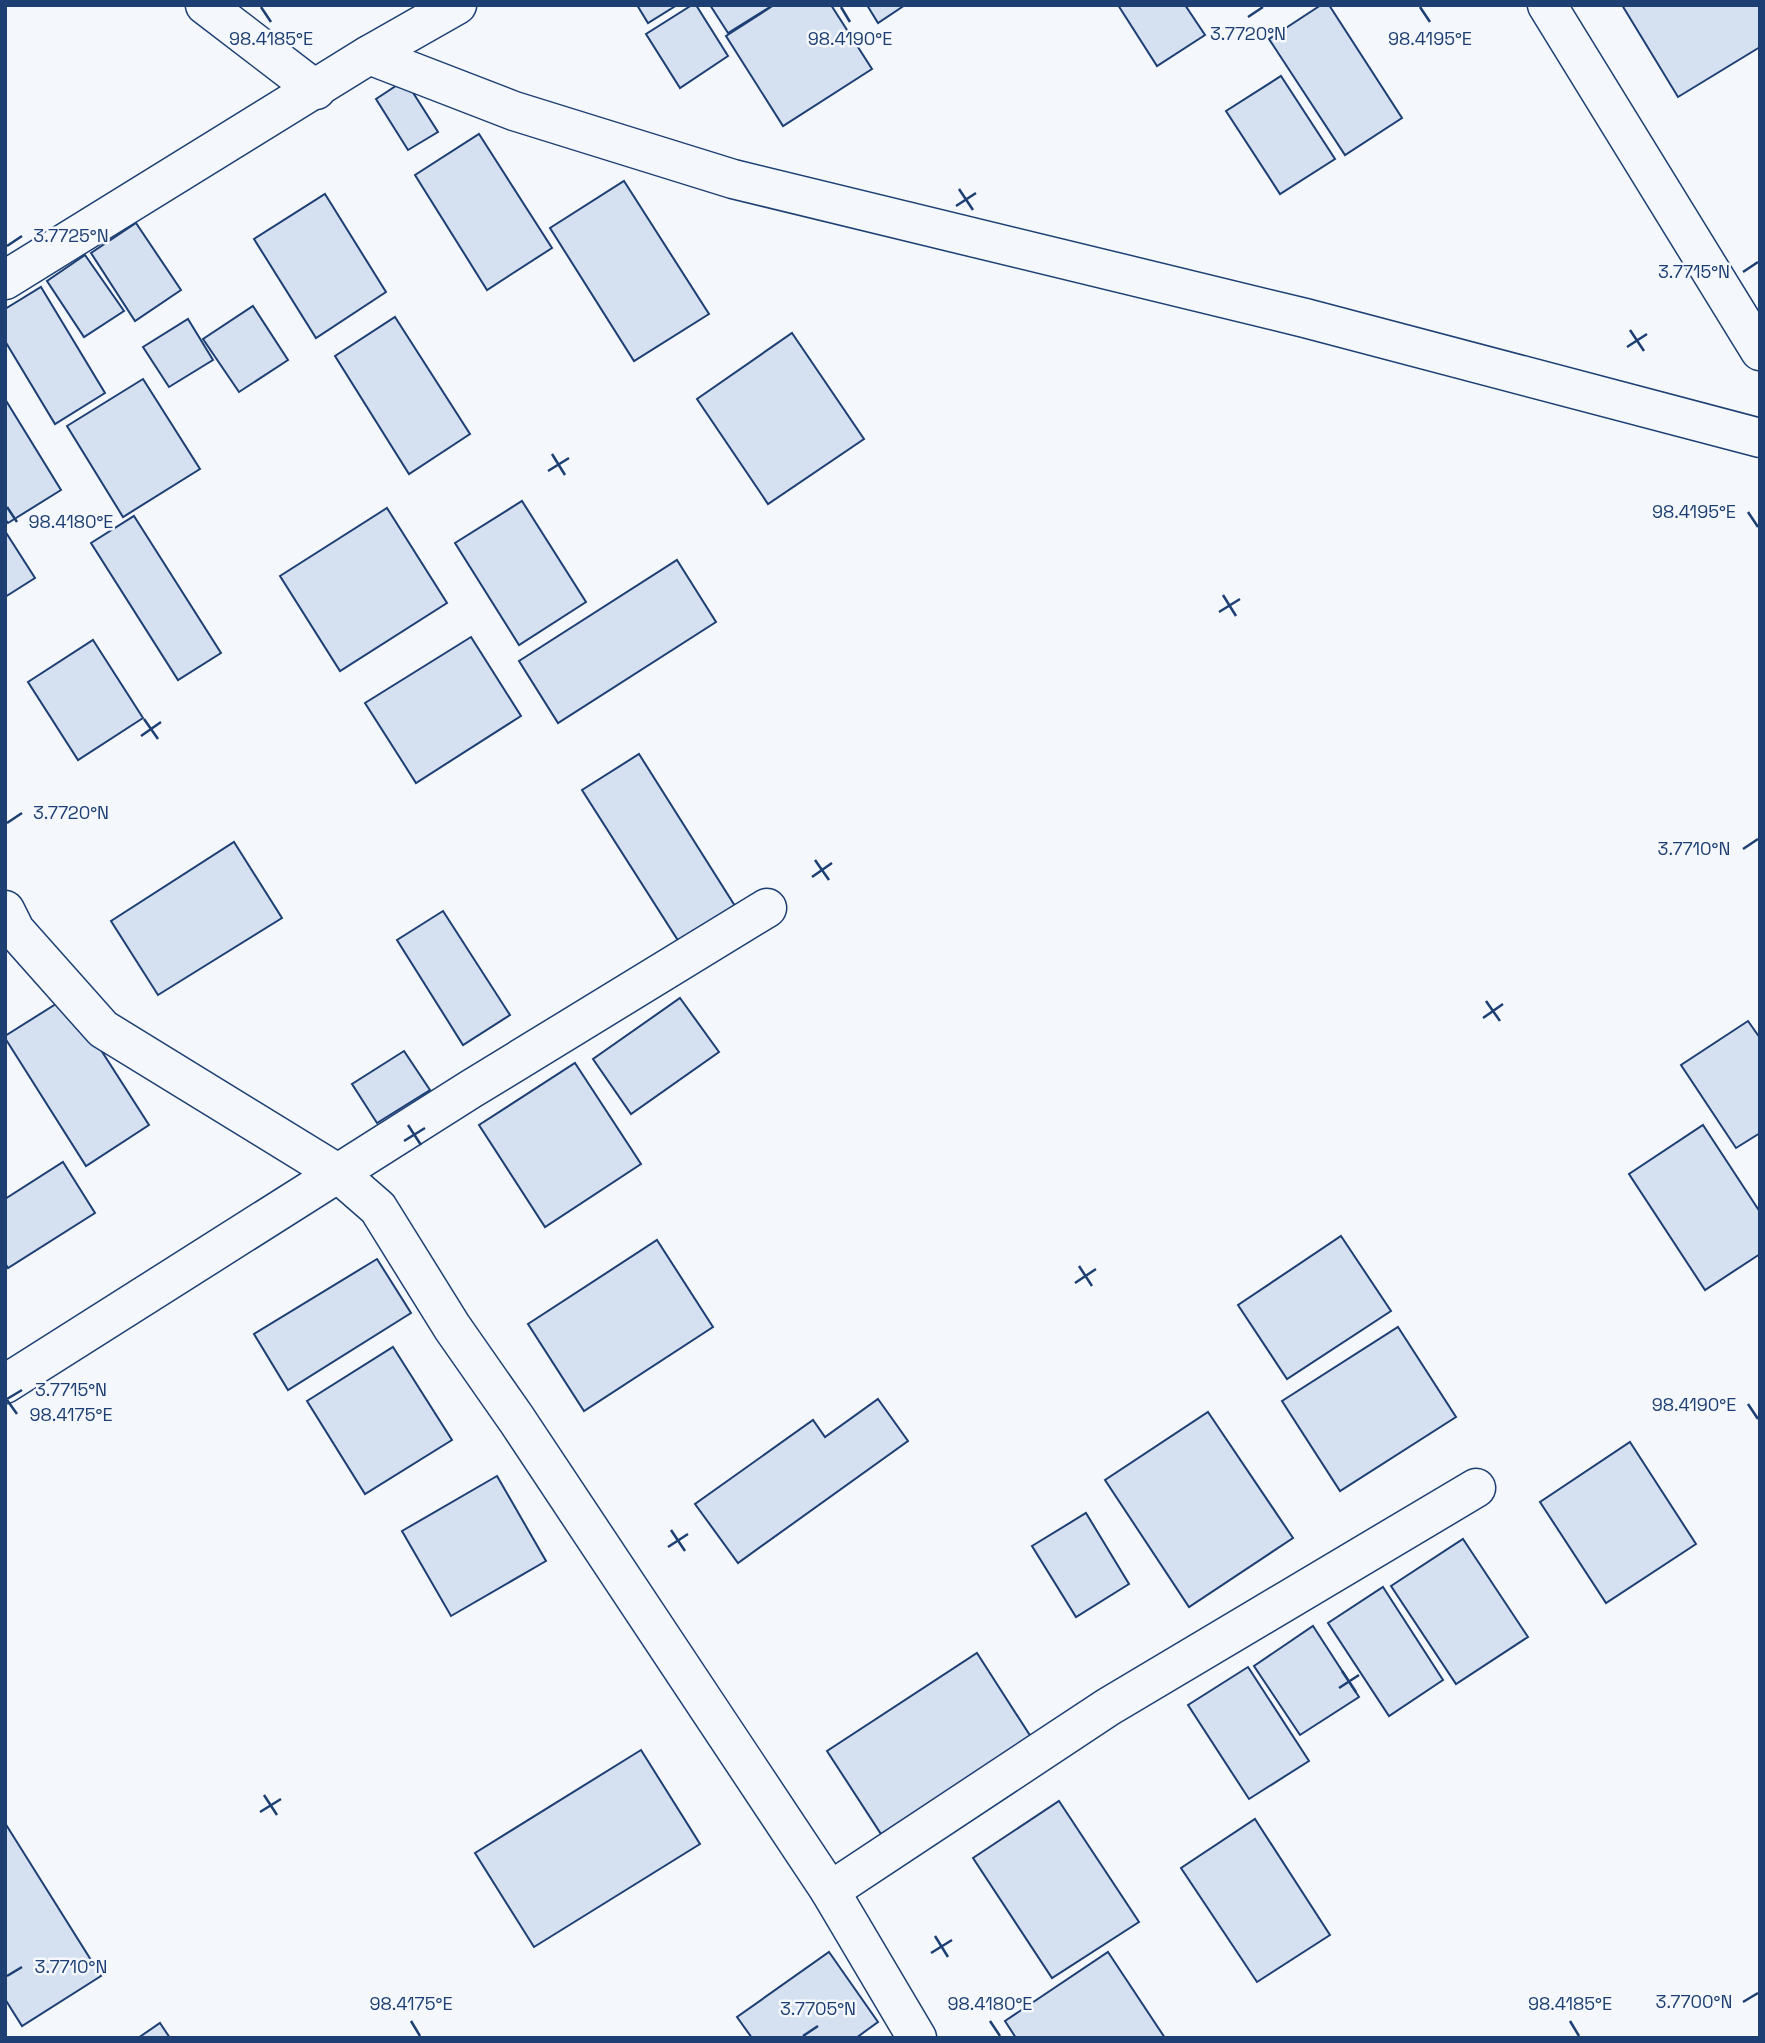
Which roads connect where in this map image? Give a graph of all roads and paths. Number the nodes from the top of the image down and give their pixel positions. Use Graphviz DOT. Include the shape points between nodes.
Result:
graph roads {
  1 [pos="205,5"];
  2 [pos="457,5"];
  3 [pos="1546,5"];
  4 [pos="369,55"];
  5 [pos="316,90"];
  6 [pos="5,280"];
  7 [pos="1760,351"];
  8 [pos="1760,438"];
  9 [pos="767,908"];
  10 [pos="5,910"];
  11 [pos="339,1174"];
  12 [pos="5,1384"];
  13 [pos="1476,1488"];
  14 [pos="830,1891"];
  15 [pos="917,2038"];
  1 -- 5 [label="street"];
  2 -- 4 [label="street"];
  3 -- 7 [label="street"];
  4 -- 5 [label="street"];
  4 -- 8 [label="street" via="514,111 733,179 1305,318"];
  5 -- 6 [label="street"];
  9 -- 11 [label="street"];
  10 -- 11 [label="street" via="15,930 103,1029"];
  11 -- 12 [label="street"];
  11 -- 14 [label="street" via="378,1208 452,1327"];
  13 -- 14 [label="street" via="1108,1707"];
  14 -- 15 [label="street"];
}
